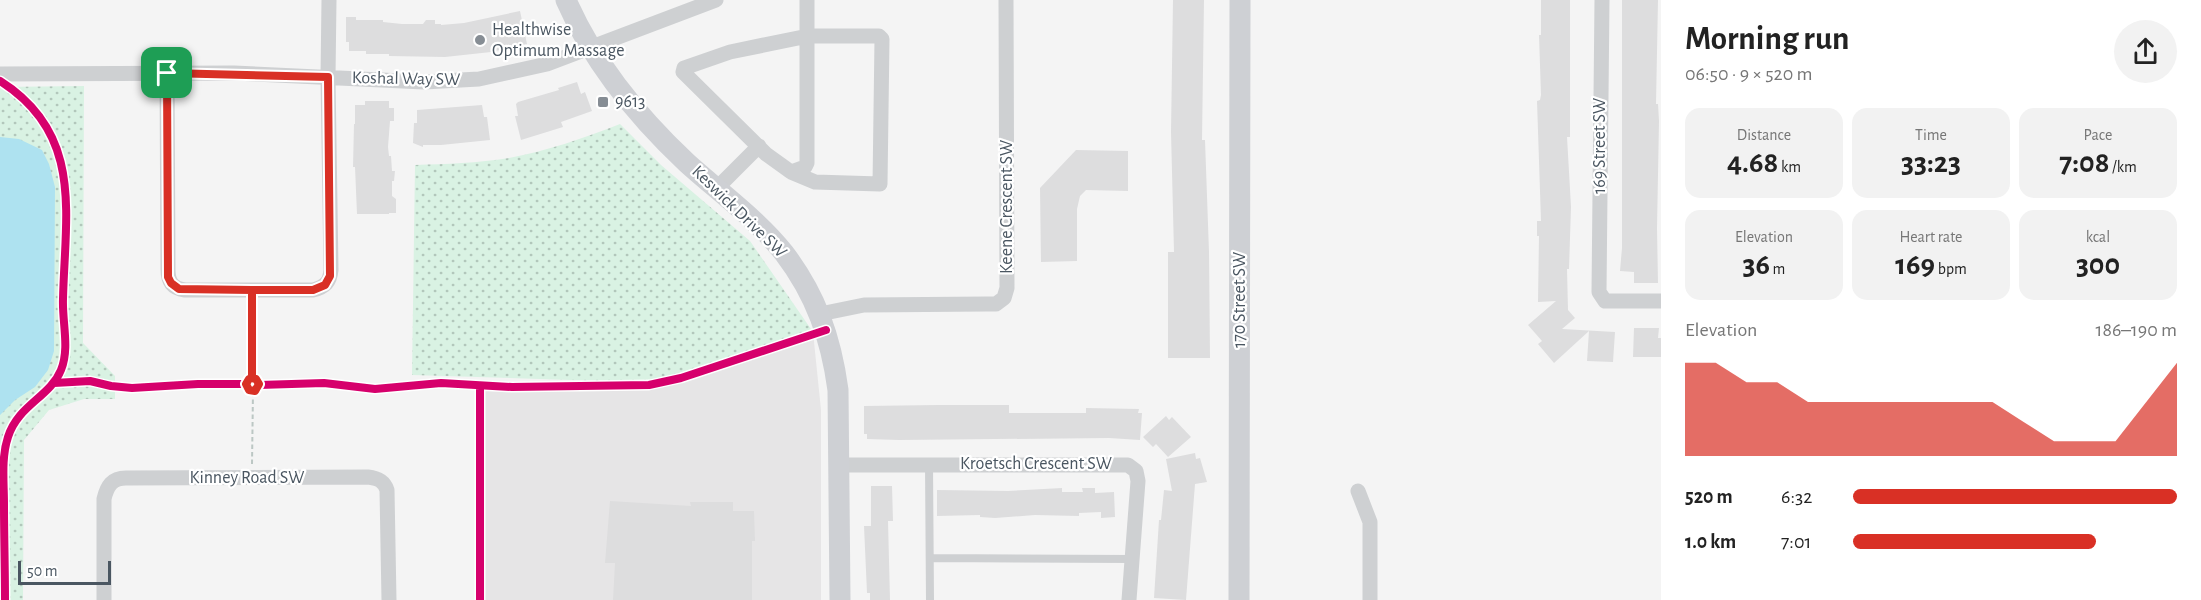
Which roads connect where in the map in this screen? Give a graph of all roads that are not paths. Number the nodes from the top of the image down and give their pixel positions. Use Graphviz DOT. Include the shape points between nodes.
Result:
graph roads {
  1 [pos="329,0"];
  2 [pos="566,0"];
  3 [pos="716,0"];
  4 [pos="807,0"];
  5 [pos="1006,0"];
  6 [pos="1240,0"];
  7 [pos="1602,0"];
  8 [pos="808,36"];
  9 [pos="591,48"];
  10 [pos="167,73"];
  11 [pos="0,74"];
  12 [pos="328,77"];
  13 [pos="759,146"];
  14 [pos="791,172"];
  15 [pos="717,188"];
  16 [pos="1661,301"];
  17 [pos="820,314"];
  18 [pos="929,464"];
  19 [pos="840,465"];
  20 [pos="1358,491"];
  21 [pos="930,558"];
  22 [pos="1132,559"];
  23 [pos="104,600"];
  24 [pos="389,600"];
  25 [pos="840,600"];
  26 [pos="930,600"];
  27 [pos="1129,600"];
  28 [pos="1239,600"];
  29 [pos="1370,600"];
  1 -- 12 [label="street"];
  2 -- 9 [label="street, Keswick Drive SW"];
  3 -- 9 [label="street"];
  4 -- 8 [label="street"];
  5 -- 17 [label="street, Keene Crescent SW" via="1004,298 987,304 855,306"];
  6 -- 28 [label="street, 170 Street SW"];
  7 -- 16 [label="street, 169 Street SW" via="1602,296"];
  8 -- 13 [label="street" via="730,52 684,68"];
  8 -- 14 [label="street" via="807,163"];
  8 -- 14 [label="street" via="882,39 880,184 815,182"];
  9 -- 12 [label="street, Koshal Way SW" via="539,67 479,79 424,82"];
  9 -- 15 [label="street, Keswick Drive SW" via="654,130"];
  10 -- 11 [label="street, Koshal Way SW"];
  10 -- 12 [label="street, Koshal Way SW"];
  10 -- 12 [label="street" via="168,277 179,289 313,290 329,281"];
  13 -- 14 [label="street"];
  13 -- 15 [label="street"];
  15 -- 17 [label="street, Keswick Drive SW" via="783,252"];
  17 -- 19 [label="street, Keswick Drive SW" via="834,359"];
  18 -- 19 [label="street, Kroetsch Crescent SW"];
  18 -- 21 [label="lane"];
  18 -- 22 [label="street, Kroetsch Crescent SW" via="1128,465 1136,471 1138,481"];
  19 -- 25 [label="street, Keswick Drive SW"];
  20 -- 29 [label="street" via="1370,522"];
  21 -- 22 [label="lane"];
  21 -- 26 [label="lane"];
  22 -- 27 [label="street, Kroetsch Crescent SW"];
  23 -- 24 [label="street, Kinney Road SW" via="104,499 111,483 120,478 368,477 383,482 388,495"];
}
